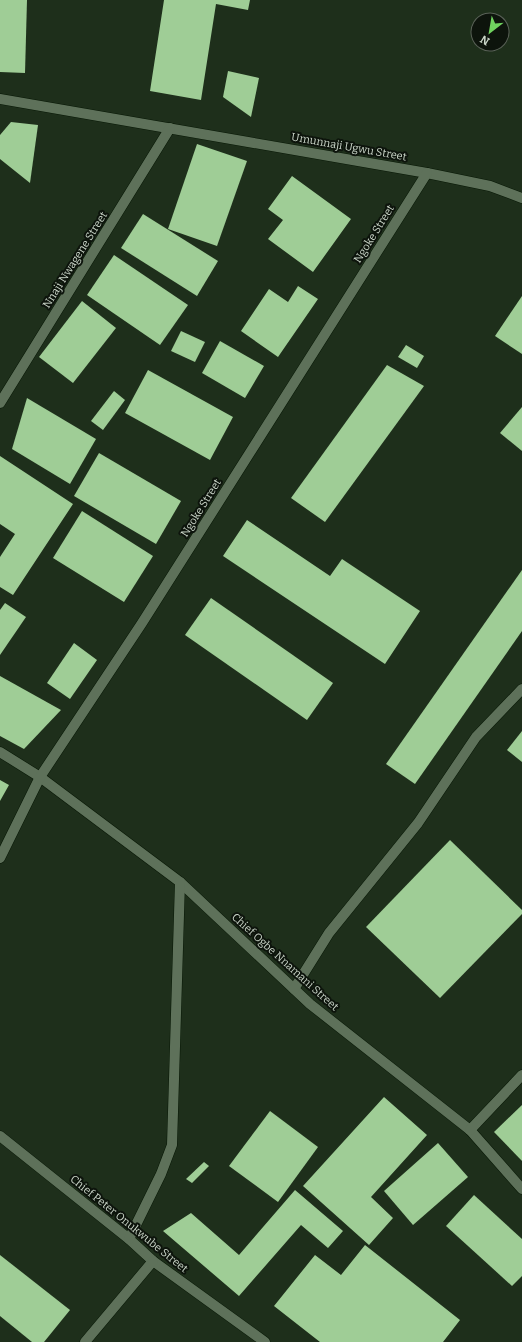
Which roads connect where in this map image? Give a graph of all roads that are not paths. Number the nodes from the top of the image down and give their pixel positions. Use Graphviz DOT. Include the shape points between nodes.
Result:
graph roads {
  1 [pos="0,99"];
  2 [pos="170,128"];
  3 [pos="427,173"];
  4 [pos="522,198"];
  5 [pos="0,403"];
  6 [pos="522,689"];
  7 [pos="0,752"];
  8 [pos="40,778"];
  9 [pos="0,858"];
  10 [pos="180,882"];
  11 [pos="294,988"];
  12 [pos="522,1075"];
  13 [pos="470,1130"];
  14 [pos="0,1136"];
  15 [pos="522,1189"];
  16 [pos="129,1239"];
  17 [pos="153,1261"];
  18 [pos="85,1342"];
  19 [pos="265,1342"];
  1 -- 2 [label="street, Umunnaji Ugwu Street"];
  2 -- 3 [label="street, Umunnaji Ugwu Street"];
  2 -- 5 [label="street, Nnaji Nwagene Street"];
  3 -- 4 [label="street, Umunnaji Ugwu Street" via="490,186"];
  3 -- 8 [label="street, Ngoke Street" via="142,624"];
  6 -- 11 [label="street" via="476,737 418,823 329,933"];
  7 -- 8 [label="street, Chief Ogbe Nnamani Street"];
  8 -- 9 [label="street, Ngoke Street"];
  8 -- 10 [label="street, Chief Ogbe Nnamani Street"];
  10 -- 11 [label="street, Chief Ogbe Nnamani Street"];
  10 -- 16 [label="street" via="172,1145 162,1174"];
  11 -- 13 [label="street, Chief Ogbe Nnamani Street" via="310,1004"];
  12 -- 13 [label="street"];
  13 -- 15 [label="street, Chief Ogbe Nnamani Street"];
  14 -- 16 [label="street, Chief Peter Onukwube Street"];
  16 -- 17 [label="street, Chief Peter Onukwube Street"];
  17 -- 18 [label="street"];
  17 -- 19 [label="street, Chief Peter Onukwube Street"];
}
